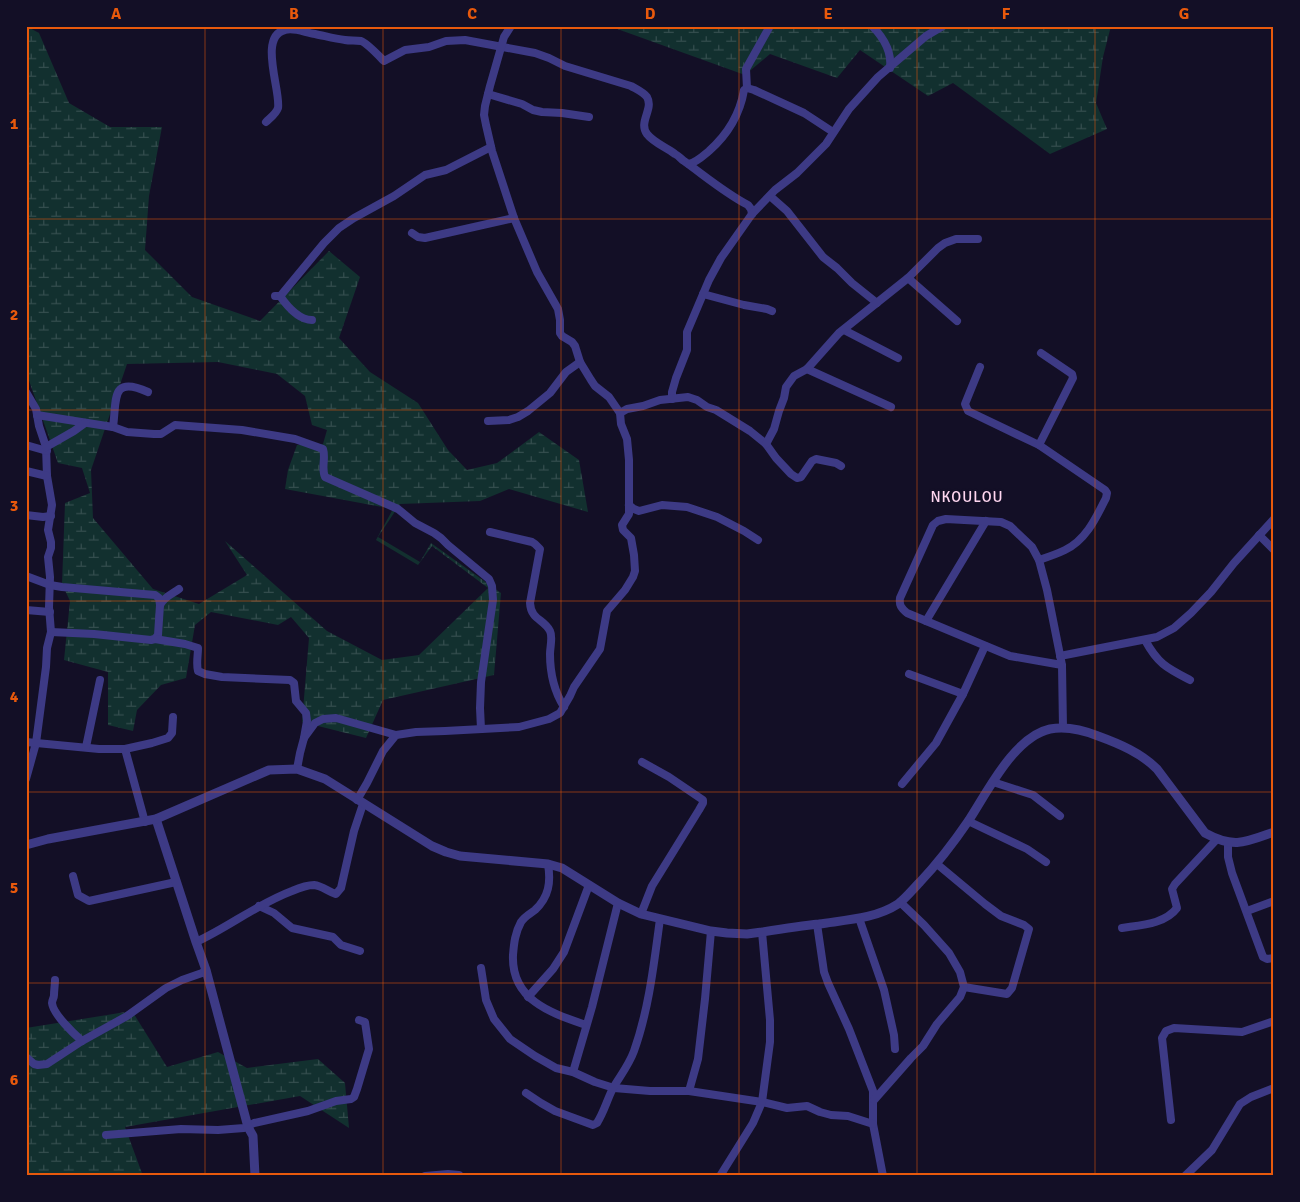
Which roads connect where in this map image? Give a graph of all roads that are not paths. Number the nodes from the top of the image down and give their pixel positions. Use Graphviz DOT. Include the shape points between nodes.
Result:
graph roads {
  1 [pos="511,26"];
  2 [pos="770,26"];
  3 [pos="872,26"];
  4 [pos="943,26"];
  5 [pos="500,48"];
  6 [pos="890,68"];
  7 [pos="747,88"];
  8 [pos="488,94"];
  9 [pos="589,117"];
  10 [pos="266,122"];
  11 [pos="833,132"];
  12 [pos="491,147"];
  13 [pos="689,164"];
  14 [pos="770,196"];
  15 [pos="752,214"];
  16 [pos="514,218"];
  17 [pos="412,233"];
  18 [pos="978,239"];
  19 [pos="908,278"];
  20 [pos="703,294"];
  21 [pos="877,303"];
  22 [pos="772,311"];
  23 [pos="312,320"];
  24 [pos="957,321"];
  25 [pos="844,330"];
  26 [pos="1040,353"];
  27 [pos="898,358"];
  28 [pos="580,362"];
  29 [pos="980,367"];
  30 [pos="807,369"];
  31 [pos="26,392"];
  32 [pos="148,392"];
  33 [pos="672,399"];
  34 [pos="891,407"];
  35 [pos="620,413"];
  36 [pos="37,415"];
  37 [pos="488,421"];
  38 [pos="85,423"];
  39 [pos="113,427"];
  40 [pos="766,444"];
  41 [pos="1038,445"];
  42 [pos="26,446"];
  43 [pos="46,449"];
  44 [pos="841,466"];
  45 [pos="26,471"];
  46 [pos="47,476"];
  47 [pos="629,506"];
  48 [pos="26,515"];
  49 [pos="51,516"];
  50 [pos="1274,519"];
  51 [pos="986,521"];
  52 [pos="490,532"];
  53 [pos="1259,535"];
  54 [pos="758,540"];
  55 [pos="1274,550"];
  56 [pos="1039,560"];
  57 [pos="26,576"];
  58 [pos="50,585"];
  59 [pos="179,589"];
  60 [pos="160,605"];
  61 [pos="26,610"];
  62 [pos="50,612"];
  63 [pos="926,621"];
  64 [pos="51,632"];
  65 [pos="155,639"];
  66 [pos="1145,640"];
  67 [pos="986,646"];
  68 [pos="1060,656"];
  69 [pos="1062,665"];
  70 [pos="909,674"];
  71 [pos="100,680"];
  72 [pos="1190,680"];
  73 [pos="964,694"];
  74 [pos="564,706"];
  75 [pos="173,717"];
  76 [pos="1063,728"];
  77 [pos="481,729"];
  78 [pos="396,735"];
  79 [pos="304,738"];
  80 [pos="26,742"];
  81 [pos="36,743"];
  82 [pos="86,747"];
  83 [pos="125,749"];
  84 [pos="642,762"];
  85 [pos="297,769"];
  86 [pos="26,779"];
  87 [pos="993,782"];
  88 [pos="902,784"];
  89 [pos="360,802"];
  90 [pos="1060,816"];
  91 [pos="156,819"];
  92 [pos="968,821"];
  93 [pos="145,822"];
  94 [pos="1274,832"];
  95 [pos="1217,839"];
  96 [pos="1228,842"];
  97 [pos="26,845"];
  98 [pos="1046,862"];
  99 [pos="548,864"];
  100 [pos="937,864"];
  101 [pos="73,876"];
  102 [pos="176,882"];
  103 [pos="589,885"];
  104 [pos="1274,901"];
  105 [pos="900,902"];
  106 [pos="618,903"];
  107 [pos="258,906"];
  108 [pos="1247,911"];
  109 [pos="641,914"];
  110 [pos="859,918"];
  111 [pos="660,919"];
  112 [pos="817,924"];
  113 [pos="1122,928"];
  114 [pos="711,931"];
  115 [pos="762,932"];
  116 [pos="196,942"];
  117 [pos="360,951"];
  118 [pos="1274,958"];
  119 [pos="481,968"];
  120 [pos="206,970"];
  121 [pos="55,980"];
  122 [pos="964,987"];
  123 [pos="528,997"];
  124 [pos="359,1020"];
  125 [pos="1274,1021"];
  126 [pos="586,1025"];
  127 [pos="82,1041"];
  128 [pos="895,1049"];
  129 [pos="26,1057"];
  130 [pos="573,1072"];
  131 [pos="614,1088"];
  132 [pos="1274,1088"];
  133 [pos="689,1091"];
  134 [pos="526,1093"];
  135 [pos="874,1100"];
  136 [pos="762,1102"];
  137 [pos="1171,1120"];
  138 [pos="873,1124"];
  139 [pos="248,1127"];
  140 [pos="106,1135"];
  141 [pos="459,1174"];
  142 [pos="255,1176"];
  143 [pos="425,1176"];
  144 [pos="720,1176"];
  145 [pos="883,1176"];
  146 [pos="1185,1176"];
  1 -- 5 [label="street"];
  2 -- 7 [label="street" via="746,68"];
  3 -- 6 [label="street" via="888,49"];
  4 -- 6 [label="street" via="926,36"];
  5 -- 8 [label="street"];
  5 -- 10 [label="street" via="465,40 446,41 405,50 384,61 362,41 284,30 275,38 272,52 278,107"];
  5 -- 13 [label="street" via="535,53 565,66 631,86 648,100 643,125 646,132"];
  6 -- 11 [label="street" via="861,95"];
  7 -- 11 [label="street" via="804,113"];
  7 -- 13 [label="street" via="728,131 703,157"];
  8 -- 9 [label="street" via="533,110"];
  8 -- 12 [label="street" via="484,115"];
  11 -- 14 [label="street" via="820,150"];
  12 -- 16 [label="street"];
  12 -- 23 [label="street" via="446,170 425,175 339,228 277,296 301,317"];
  13 -- 15 [label="street" via="748,205"];
  14 -- 15 [label="street"];
  14 -- 21 [label="street" via="788,211 823,256"];
  15 -- 20 [label="street" via="721,258"];
  16 -- 17 [label="street" via="426,238"];
  16 -- 28 [label="street" via="537,272 558,309 560,333 575,346"];
  18 -- 19 [label="street" via="956,239 945,243"];
  19 -- 21 [label="street"];
  19 -- 24 [label="street"];
  20 -- 22 [label="street"];
  20 -- 33 [label="street" via="687,332 687,350"];
  21 -- 25 [label="street"];
  25 -- 27 [label="street"];
  25 -- 30 [label="street"];
  26 -- 41 [label="street" via="1074,378"];
  28 -- 35 [label="street" via="595,386"];
  28 -- 37 [label="street" via="528,411 509,420"];
  29 -- 41 [label="street" via="965,404 968,411"];
  30 -- 34 [label="street"];
  30 -- 40 [label="street" via="794,376 788,385"];
  31 -- 36 [label="street"];
  32 -- 39 [label="street" via="121,387 115,404"];
  33 -- 35 [label="street"];
  33 -- 40 [label="street" via="688,397 697,400 742,425"];
  35 -- 47 [label="street" via="629,451"];
  36 -- 38 [label="street"];
  36 -- 43 [label="street"];
  38 -- 39 [label="street"];
  38 -- 43 [label="street"];
  39 -- 77 [label="street" via="127,432 161,434 175,425 209,427 295,439 323,449 323,473 328,479 398,509 441,538 484,574 492,586 480,699"];
  40 -- 44 [label="street" via="796,478 801,477 816,459"];
  41 -- 56 [label="street" via="1107,493 1091,528 1076,543"];
  42 -- 43 [label="street"];
  43 -- 46 [label="street"];
  45 -- 46 [label="street"];
  46 -- 49 [label="street"];
  47 -- 54 [label="street" via="639,511 662,505 687,507 717,517"];
  47 -- 74 [label="street" via="629,514 622,525 631,538 635,571 625,590 607,611 600,649"];
  48 -- 49 [label="street"];
  49 -- 58 [label="street" via="48,530 51,542 48,557"];
  50 -- 53 [label="street"];
  51 -- 56 [label="street" via="1010,526 1032,547"];
  51 -- 63 [label="street"];
  51 -- 63 [label="street" via="946,519 934,525 899,604 907,613"];
  52 -- 74 [label="street" via="532,542 540,549 530,608 551,632 552,675"];
  53 -- 55 [label="street"];
  53 -- 66 [label="street" via="1191,613 1174,628"];
  56 -- 68 [label="street"];
  57 -- 58 [label="street"];
  58 -- 60 [label="street" via="155,595"];
  58 -- 62 [label="street"];
  59 -- 60 [label="street"];
  60 -- 65 [label="street" via="159,631"];
  61 -- 62 [label="street"];
  62 -- 64 [label="street"];
  63 -- 67 [label="street"];
  64 -- 65 [label="street"];
  64 -- 81 [label="street"];
  65 -- 79 [label="street" via="198,648 198,671 205,674 290,680 294,683 296,702 306,713"];
  66 -- 68 [label="street"];
  66 -- 72 [label="street" via="1158,660"];
  67 -- 69 [label="street" via="1010,656"];
  67 -- 73 [label="street"];
  68 -- 69 [label="street"];
  69 -- 76 [label="street"];
  70 -- 73 [label="street"];
  71 -- 82 [label="street"];
  73 -- 88 [label="street" via="936,743"];
  74 -- 77 [label="street" via="554,717 528,725"];
  75 -- 83 [label="street" via="172,733 168,738"];
  76 -- 87 [label="street" via="1049,729 1026,742"];
  76 -- 95 [label="street" via="1094,734 1141,755 1157,769 1205,833"];
  77 -- 78 [label="street"];
  78 -- 79 [label="street" via="336,718 315,722"];
  78 -- 89 [label="street" via="383,751"];
  79 -- 85 [label="street"];
  80 -- 81 [label="street"];
  81 -- 82 [label="street"];
  81 -- 86 [label="street"];
  82 -- 83 [label="street"];
  83 -- 93 [label="street"];
  84 -- 109 [label="street" via="703,803 652,886"];
  85 -- 89 [label="street" via="325,779"];
  85 -- 91 [label="street" via="269,770"];
  87 -- 90 [label="street" via="1033,795"];
  87 -- 92 [label="street"];
  89 -- 99 [label="street" via="446,852"];
  89 -- 107 [label="street" via="338,892 306,886"];
  91 -- 93 [label="street"];
  91 -- 102 [label="street"];
  92 -- 98 [label="street" via="1027,849"];
  92 -- 100 [label="street"];
  93 -- 97 [label="street"];
  94 -- 96 [label="street" via="1243,843"];
  95 -- 96 [label="street"];
  95 -- 113 [label="street" via="1172,889 1177,908 1173,914 1152,923"];
  96 -- 108 [label="street" via="1232,873"];
  99 -- 103 [label="street" via="562,868"];
  99 -- 123 [label="street" via="549,887 541,904 523,919 514,939 515,977"];
  100 -- 105 [label="street"];
  100 -- 122 [label="street" via="1001,916 1029,929 1012,988 1007,994"];
  101 -- 102 [label="street" via="78,895 89,901"];
  102 -- 116 [label="street"];
  103 -- 106 [label="street"];
  103 -- 123 [label="street" via="564,952"];
  104 -- 108 [label="street"];
  105 -- 110 [label="street" via="886,911"];
  105 -- 122 [label="street" via="949,953"];
  106 -- 109 [label="street"];
  106 -- 126 [label="street"];
  107 -- 116 [label="street"];
  107 -- 117 [label="street" via="274,913 292,928 333,937 341,945"];
  108 -- 118 [label="street" via="1263,956"];
  109 -- 111 [label="street"];
  110 -- 112 [label="street"];
  110 -- 128 [label="street" via="884,990"];
  111 -- 114 [label="street"];
  111 -- 131 [label="street" via="643,1018 634,1050"];
  112 -- 115 [label="street"];
  112 -- 135 [label="street" via="824,972 871,1085"];
  114 -- 115 [label="street"];
  114 -- 133 [label="street" via="698,1059"];
  115 -- 136 [label="street" via="770,1020"];
  116 -- 120 [label="street"];
  119 -- 130 [label="street" via="486,1000 494,1019 510,1039 556,1068"];
  120 -- 127 [label="street" via="166,988 127,1016"];
  120 -- 139 [label="street"];
  121 -- 127 [label="street" via="54,1008"];
  122 -- 135 [label="street" via="923,1046"];
  123 -- 126 [label="street" via="556,1015"];
  124 -- 139 [label="street" via="365,1022 369,1049 351,1100"];
  125 -- 137 [label="street" via="1242,1032 1174,1028 1166,1031 1162,1038"];
  126 -- 130 [label="street"];
  127 -- 129 [label="street" via="47,1064 34,1064"];
  130 -- 131 [label="street"];
  131 -- 133 [label="street"];
  131 -- 134 [label="street" via="594,1125 555,1111"];
  132 -- 146 [label="street" via="1251,1096 1240,1104 1212,1150"];
  133 -- 136 [label="street"];
  135 -- 138 [label="street"];
  136 -- 138 [label="street" via="787,1108 807,1106 825,1114 848,1116"];
  136 -- 144 [label="street" via="753,1123"];
  138 -- 145 [label="street"];
  139 -- 140 [label="street"];
  139 -- 142 [label="street" via="253,1136"];
  141 -- 143 [label="street"];
}
